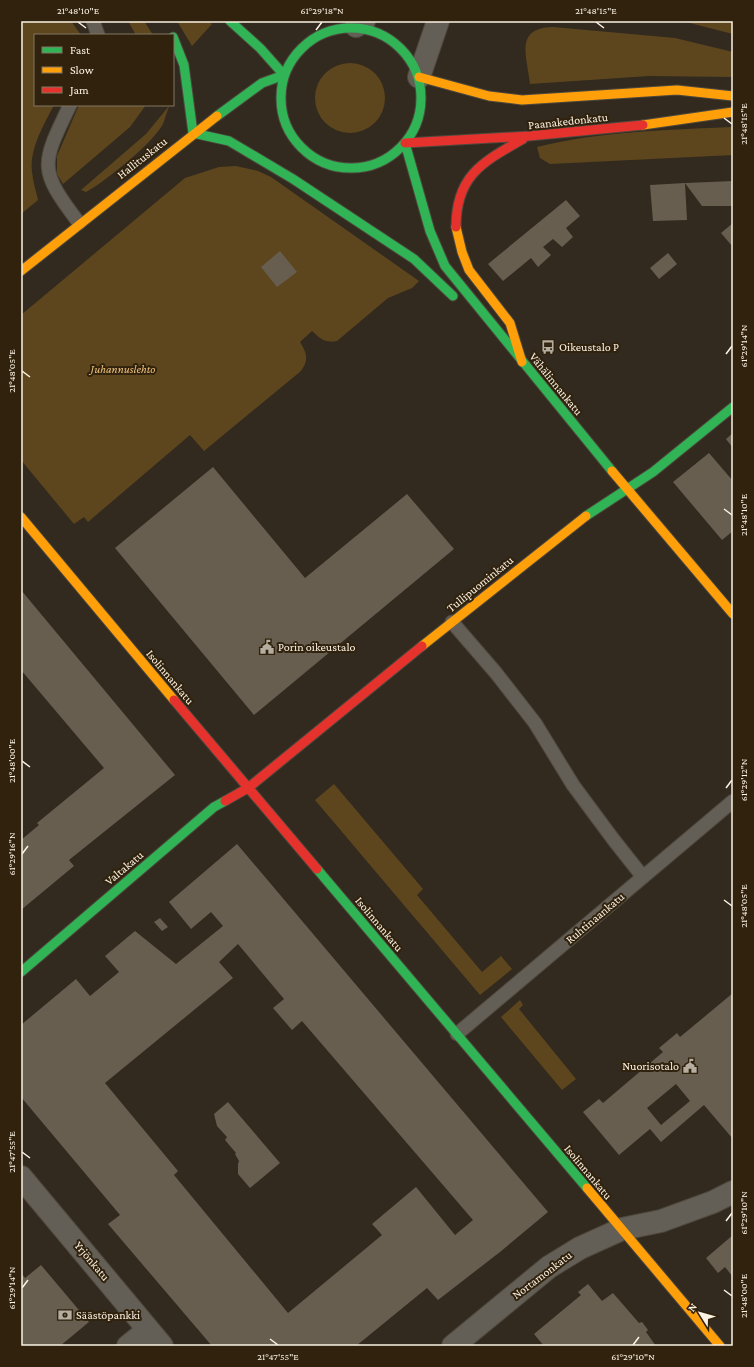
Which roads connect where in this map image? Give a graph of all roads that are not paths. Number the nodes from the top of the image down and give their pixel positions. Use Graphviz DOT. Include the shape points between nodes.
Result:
graph roads {
  1 [pos="93,21"];
  2 [pos="230,21"];
  3 [pos="438,21"];
  4 [pos="356,23"];
  5 [pos="167,26"];
  6 [pos="98,34"];
  7 [pos="172,34"];
  8 [pos="174,39"];
  9 [pos="284,75"];
  10 [pos="418,77"];
  11 [pos="733,96"];
  12 [pos="70,106"];
  13 [pos="733,112"];
  14 [pos="193,133"];
  15 [pos="526,137"];
  16 [pos="405,143"];
  17 [pos="79,223"];
  18 [pos="21,271"];
  19 [pos="460,304"];
  20 [pos="502,350"];
  21 [pos="522,362"];
  22 [pos="733,407"];
  23 [pos="627,489"];
  24 [pos="21,517"];
  25 [pos="733,614"];
  26 [pos="452,622"];
  27 [pos="248,788"];
  28 [pos="733,801"];
  29 [pos="643,877"];
  30 [pos="21,972"];
  31 [pos="457,1034"];
  32 [pos="21,1177"];
  33 [pos="733,1192"];
  34 [pos="622,1229"];
  35 [pos="155,1338"];
  36 [pos="128,1346"];
  37 [pos="452,1346"];
  38 [pos="720,1346"];
  1 -- 6 [label="lane"];
  2 -- 9 [label="main road" via="260,48"];
  3 -- 10 [label="street"];
  4 -- 9 [label="main road" via="312,40 298,53"];
  4 -- 10 [label="main road" via="391,40 403,50 412,62"];
  5 -- 7 [label="main road"];
  8 -- 14 [label="main road" via="184,65"];
  9 -- 14 [label="main road, Hallituskatu" via="262,83"];
  9 -- 16 [label="main road" via="281,102 284,118 292,136 307,153 320,161 336,167 353,169 372,166 389,158"];
  10 -- 11 [label="main road, Paanakedonkatu" via="489,96 522,100 677,90"];
  10 -- 16 [label="main road" via="422,97 420,113 415,128"];
  12 -- 17 [label="lane" via="52,142 47,160 49,178"];
  13 -- 15 [label="main road, Paanakedonkatu" via="683,121"];
  14 -- 17 [label="main road, Hallituskatu"];
  14 -- 19 [label="main road" via="229,141 293,179 414,259"];
  15 -- 16 [label="main road, Paanakedonkatu"];
  15 -- 21 [label="main road" via="492,156 469,177 461,191 456,229 469,270 510,323"];
  16 -- 21 [label="main road, Vähälinnankatu" via="430,231 445,266"];
  17 -- 18 [label="main road, Hallituskatu"];
  20 -- 21 [label="main road"];
  21 -- 23 [label="main road, Vähälinnankatu"];
  22 -- 23 [label="main road, Tullipuominkatu" via="653,472"];
  23 -- 25 [label="main road, Vähälinnankatu"];
  23 -- 26 [label="main road, Tullipuominkatu" via="594,509"];
  24 -- 27 [label="main road, Isolinnankatu"];
  26 -- 27 [label="main road, Tullipuominkatu"];
  26 -- 29 [label="lane" via="535,723 573,785"];
  27 -- 30 [label="main road, Valtakatu" via="214,807"];
  27 -- 31 [label="main road, Isolinnankatu"];
  28 -- 29 [label="lane, Ruhtinaankatu"];
  29 -- 31 [label="lane, Ruhtinaankatu"];
  31 -- 34 [label="main road, Isolinnankatu"];
  32 -- 35 [label="street, Yrjönkatu"];
  33 -- 34 [label="street, Nortamonkatu" via="661,1221"];
  34 -- 37 [label="street, Nortamonkatu" via="580,1248 549,1267"];
  34 -- 38 [label="main road, Isolinnankatu"];
  35 -- 36 [label="street"];
}
